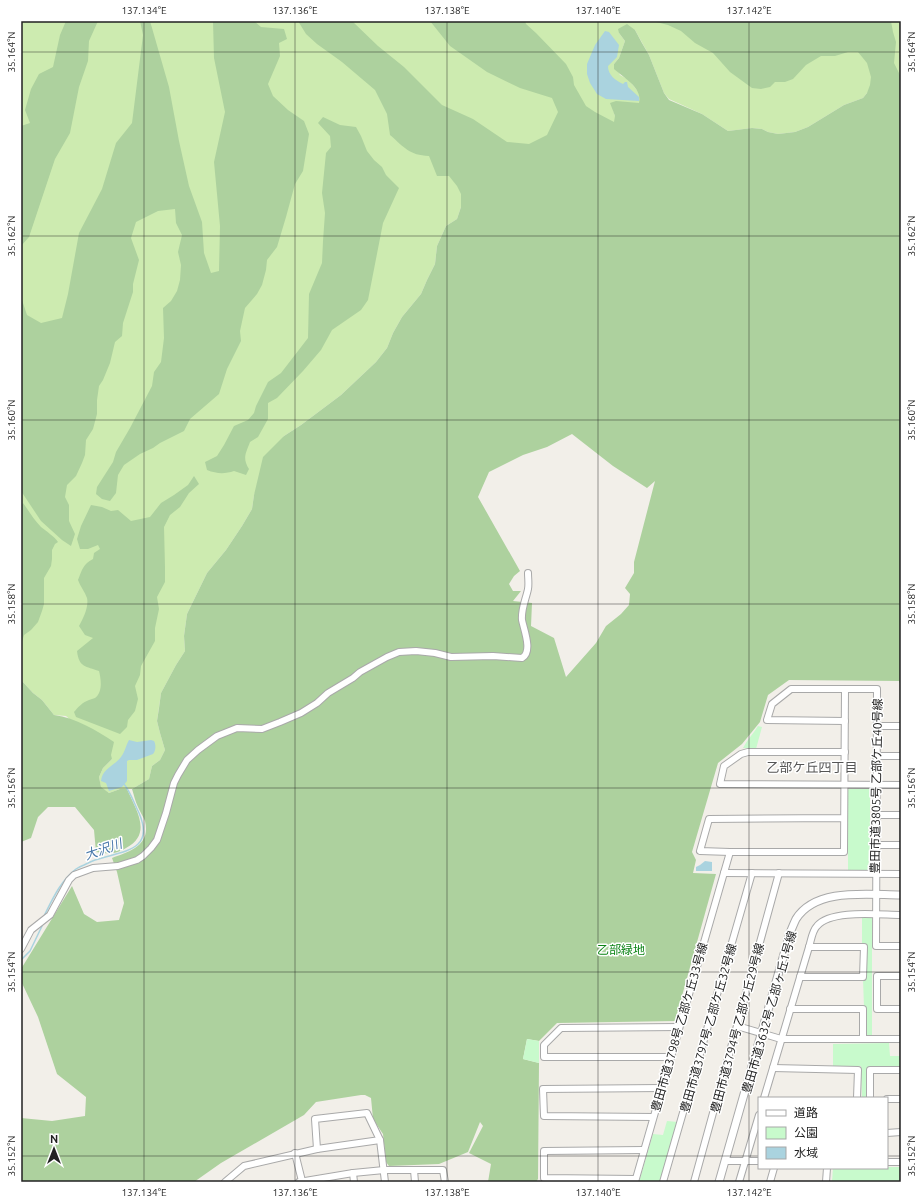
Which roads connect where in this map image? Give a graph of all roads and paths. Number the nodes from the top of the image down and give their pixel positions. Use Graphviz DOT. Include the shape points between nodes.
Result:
graph roads {
  1 [pos="528,573"];
  2 [pos="845,689"];
  3 [pos="845,721"];
  4 [pos="877,726"];
  5 [pos="901,726"];
  6 [pos="844,752"];
  7 [pos="876,756"];
  8 [pos="901,756"];
  9 [pos="844,785"];
  10 [pos="876,785"];
  11 [pos="901,785"];
  12 [pos="876,815"];
  13 [pos="901,815"];
  14 [pos="844,818"];
  15 [pos="876,845"];
  16 [pos="901,845"];
  17 [pos="730,852"];
  18 [pos="724,873"];
  19 [pos="752,873"];
  20 [pos="779,874"];
  21 [pos="875,874"];
  22 [pos="901,874"];
  23 [pos="872,895"];
  24 [pos="901,896"];
  25 [pos="875,915"];
  26 [pos="901,915"];
  27 [pos="901,946"];
  28 [pos="809,947"];
  29 [pos="21,949"];
  30 [pos="901,976"];
  31 [pos="800,977"];
  32 [pos="790,1009"];
  33 [pos="901,1009"];
  34 [pos="737,1026"];
  35 [pos="679,1027"];
  36 [pos="762,1033"];
  37 [pos="782,1039"];
  38 [pos="863,1039"];
  39 [pos="901,1039"];
  40 [pos="671,1057"];
  41 [pos="773,1068"];
  42 [pos="901,1070"];
  43 [pos="662,1088"];
  44 [pos="764,1097"];
  45 [pos="857,1097"];
  46 [pos="870,1097"];
  47 [pos="888,1099"];
  48 [pos="901,1099"];
  49 [pos="653,1117"];
  50 [pos="758,1121"];
  51 [pos="756,1132"];
  52 [pos="901,1132"];
  53 [pos="888,1133"];
  54 [pos="380,1140"];
  55 [pos="317,1148"];
  56 [pos="644,1150"];
  57 [pos="295,1153"];
  58 [pos="726,1161"];
  59 [pos="746,1161"];
  60 [pos="758,1161"];
  61 [pos="888,1162"];
  62 [pos="901,1162"];
  63 [pos="774,1169"];
  64 [pos="827,1169"];
  65 [pos="384,1170"];
  66 [pos="414,1170"];
  67 [pos="353,1172"];
  68 [pos="635,1181"];
  69 [pos="225,1182"];
  70 [pos="300,1182"];
  71 [pos="354,1182"];
  72 [pos="385,1182"];
  73 [pos="415,1182"];
  74 [pos="445,1182"];
  75 [pos="663,1182"];
  76 [pos="694,1182"];
  77 [pos="719,1182"];
  78 [pos="739,1182"];
  79 [pos="770,1182"];
  80 [pos="826,1182"];
  1 -- 29 [label="street" via="522,619 527,638 526,656 451,657 416,651 399,652 360,672 301,713 262,729 237,728 217,736 198,750 178,775 158,840 151,848 137,860 118,866 92,868 74,875 50,915 31,930"];
  2 -- 3 [label="street"];
  2 -- 3 [label="street, 豊田市道3805号 乙部ケ丘40号線" via="791,689 772,704 768,720"];
  2 -- 4 [label="street, 豊田市道3805号 乙部ケ丘40号線" via="877,690"];
  3 -- 6 [label="street"];
  4 -- 5 [label="street"];
  4 -- 7 [label="street, 豊田市道3805号 乙部ケ丘40号線"];
  6 -- 9 [label="street"];
  6 -- 9 [label="street" via="748,752 724,766 720,784"];
  7 -- 8 [label="street"];
  7 -- 10 [label="street, 豊田市道3805号 乙部ケ丘40号線"];
  9 -- 10 [label="street"];
  9 -- 14 [label="street"];
  10 -- 11 [label="street"];
  10 -- 12 [label="street, 豊田市道3805号 乙部ケ丘40号線"];
  12 -- 13 [label="street"];
  12 -- 15 [label="street, 豊田市道3805号 乙部ケ丘40号線"];
  14 -- 17 [label="street" via="844,852"];
  14 -- 17 [label="street" via="709,819 700,851"];
  15 -- 16 [label="street"];
  15 -- 21 [label="street, 豊田市道3805号 乙部ケ丘40号線"];
  17 -- 18 [label="street, 豊田市道3798号 乙部ケ丘33号線"];
  18 -- 19 [label="street"];
  18 -- 35 [label="street, 豊田市道3798号 乙部ケ丘33号線"];
  19 -- 20 [label="street"];
  19 -- 75 [label="street, 豊田市道3797号 乙部ケ丘32号線"];
  20 -- 21 [label="street"];
  20 -- 34 [label="street, 豊田市道3794号 乙部ケ丘29号線"];
  21 -- 22 [label="street"];
  21 -- 23 [label="street, 豊田市道3805号 乙部ケ丘40号線"];
  23 -- 24 [label="street, 豊田市道3632号 乙部ヶ丘1号線"];
  23 -- 25 [label="street, 豊田市道3805号 乙部ケ丘40号線"];
  23 -- 36 [label="street, 豊田市道3632号 乙部ヶ丘1号線" via="838,896 819,900 805,908 796,918"];
  25 -- 26 [label="street"];
  25 -- 27 [label="street, 豊田市道3805号 乙部ケ丘40号線" via="876,946"];
  25 -- 28 [label="street" via="838,916 826,919 816,927"];
  28 -- 31 [label="street"];
  28 -- 31 [label="street" via="864,947 864,977"];
  30 -- 33 [label="street" via="877,976 877,1009"];
  31 -- 32 [label="street"];
  32 -- 37 [label="street"];
  32 -- 38 [label="street" via="863,1009"];
  34 -- 36 [label="street"];
  34 -- 76 [label="street, 豊田市道3794号 乙部ケ丘29号線"];
  35 -- 40 [label="street, 豊田市道3798号 乙部ケ丘33号線"];
  35 -- 40 [label="street" via="561,1028 544,1045 544,1057"];
  36 -- 37 [label="street"];
  36 -- 58 [label="street, 豊田市道3632号 乙部ヶ丘1号線"];
  37 -- 38 [label="street"];
  37 -- 41 [label="street"];
  38 -- 39 [label="street"];
  40 -- 43 [label="street, 豊田市道3798号 乙部ケ丘33号線"];
  41 -- 44 [label="street"];
  41 -- 45 [label="street" via="858,1070"];
  42 -- 46 [label="street" via="870,1070"];
  43 -- 49 [label="street, 豊田市道3798号 乙部ケ丘33号線"];
  43 -- 49 [label="street" via="543,1089 544,1116"];
  47 -- 48 [label="street"];
  49 -- 56 [label="street, 豊田市道3798号 乙部ケ丘33号線"];
  50 -- 51 [label="street"];
  51 -- 59 [label="street"];
  52 -- 53 [label="street"];
  54 -- 55 [label="street"];
  54 -- 55 [label="street" via="367,1113 315,1118"];
  54 -- 65 [label="street"];
  55 -- 57 [label="street"];
  56 -- 68 [label="street, 豊田市道3798号 乙部ケ丘33号線"];
  56 -- 68 [label="street" via="544,1150 544,1178"];
  57 -- 69 [label="street" via="244,1166"];
  57 -- 70 [label="street"];
  58 -- 59 [label="street"];
  58 -- 77 [label="street, 豊田市道3632号 乙部ヶ丘1号線"];
  59 -- 60 [label="street"];
  59 -- 78 [label="street"];
  61 -- 62 [label="street"];
  63 -- 79 [label="street"];
  64 -- 80 [label="street"];
  65 -- 66 [label="street"];
  65 -- 67 [label="street"];
  65 -- 72 [label="street"];
  66 -- 73 [label="street"];
  66 -- 74 [label="street" via="443,1170"];
  67 -- 70 [label="street"];
  67 -- 71 [label="street"];
}
